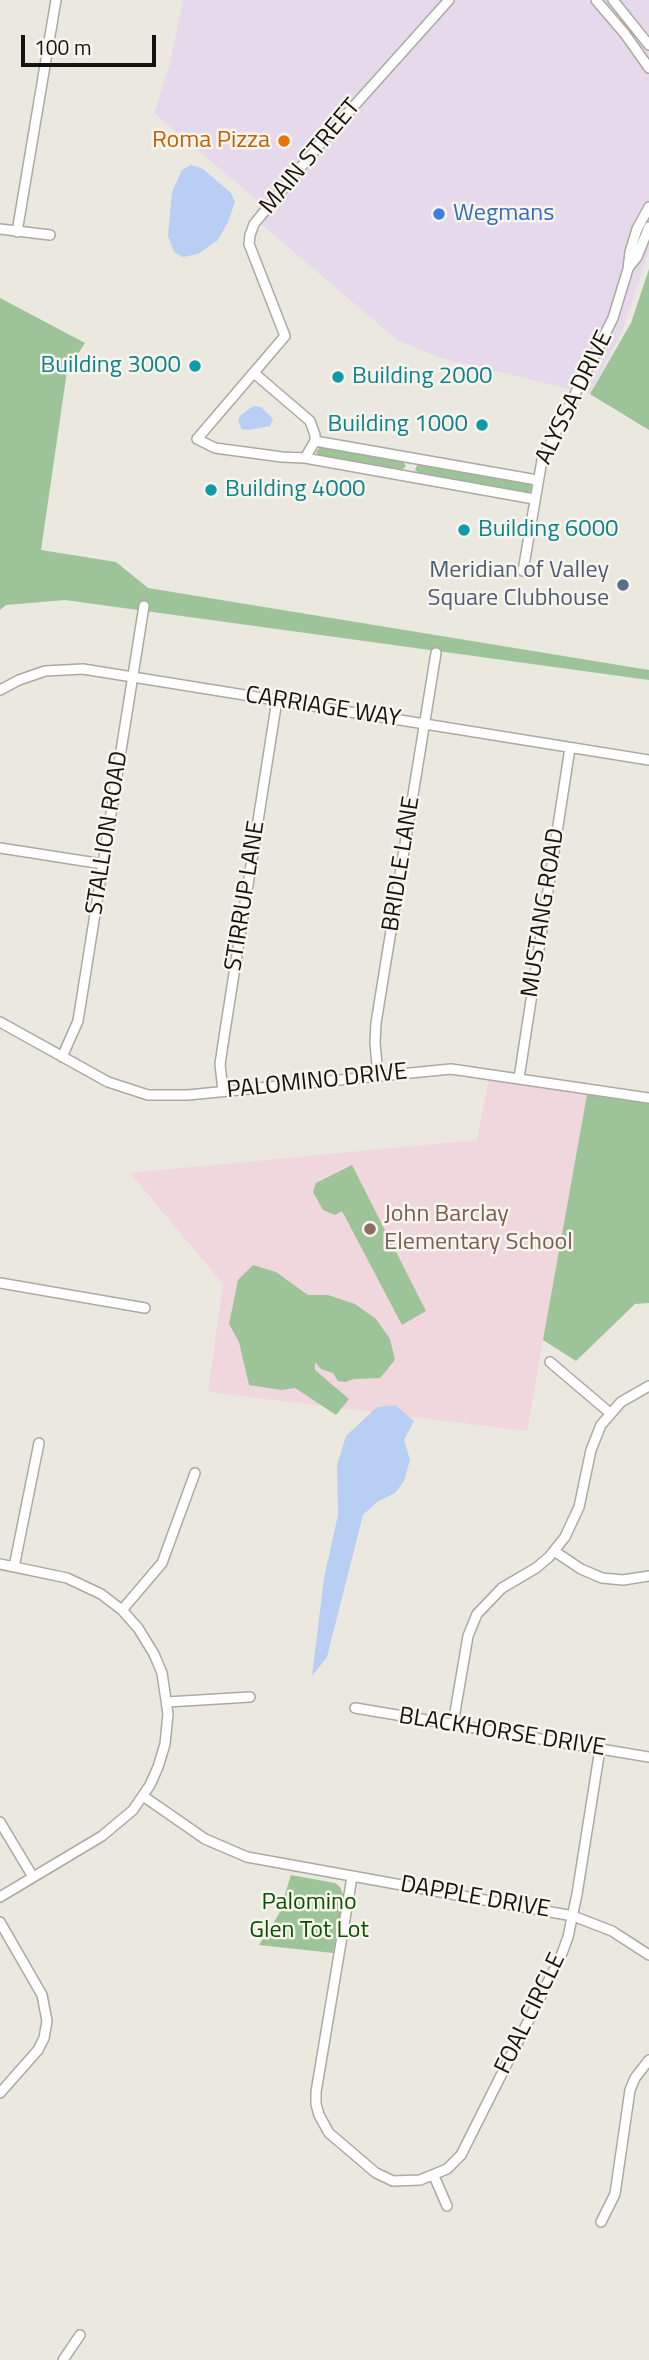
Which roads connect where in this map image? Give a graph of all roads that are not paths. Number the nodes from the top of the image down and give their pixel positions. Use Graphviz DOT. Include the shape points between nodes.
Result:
graph roads {
  1 [pos="57,0"];
  2 [pos="449,0"];
  3 [pos="596,0"];
  4 [pos="613,0"];
  5 [pos="649,45"];
  6 [pos="649,68"];
  7 [pos="649,207"];
  8 [pos="649,227"];
  9 [pos="0,229"];
  10 [pos="17,232"];
  11 [pos="50,235"];
  12 [pos="628,269"];
  13 [pos="254,373"];
  14 [pos="315,441"];
  15 [pos="305,458"];
  16 [pos="537,480"];
  17 [pos="534,499"];
  18 [pos="523,570"];
  19 [pos="145,606"];
  20 [pos="436,653"];
  21 [pos="133,677"];
  22 [pos="0,690"];
  23 [pos="277,701"];
  24 [pos="424,724"];
  25 [pos="570,748"];
  26 [pos="649,760"];
  27 [pos="0,848"];
  28 [pos="103,864"];
  29 [pos="0,1022"];
  30 [pos="62,1057"];
  31 [pos="378,1075"];
  32 [pos="519,1078"];
  33 [pos="223,1091"];
  34 [pos="649,1098"];
  35 [pos="0,1283"];
  36 [pos="145,1308"];
  37 [pos="550,1362"];
  38 [pos="649,1386"];
  39 [pos="610,1413"];
  40 [pos="39,1443"];
  41 [pos="195,1474"];
  42 [pos="554,1551"];
  43 [pos="0,1564"];
  44 [pos="14,1567"];
  45 [pos="649,1576"];
  46 [pos="122,1610"];
  47 [pos="250,1697"];
  48 [pos="167,1702"];
  49 [pos="355,1708"];
  50 [pos="453,1724"];
  51 [pos="600,1749"];
  52 [pos="649,1757"];
  53 [pos="143,1796"];
  54 [pos="0,1822"];
  55 [pos="33,1877"];
  56 [pos="352,1877"];
  57 [pos="0,1897"];
  58 [pos="573,1916"];
  59 [pos="0,1922"];
  60 [pos="649,1955"];
  61 [pos="649,2060"];
  62 [pos="0,2092"];
  63 [pos="434,2176"];
  64 [pos="447,2206"];
  65 [pos="601,2222"];
  66 [pos="80,2334"];
  67 [pos="63,2360"];
  1 -- 10 [label="street"];
  2 -- 13 [label="street, MAIN STREET" via="254,224 249,244 285,336"];
  3 -- 6 [label="street"];
  4 -- 5 [label="street"];
  7 -- 12 [label="street, ALYSSA DRIVE" via="637,229"];
  8 -- 12 [label="street, ALYSSA DRIVE"];
  9 -- 10 [label="street"];
  10 -- 11 [label="street"];
  12 -- 16 [label="street, ALYSSA DRIVE" via="613,318 546,451"];
  13 -- 14 [label="street" via="310,421"];
  13 -- 15 [label="street" via="197,439 215,448"];
  14 -- 15 [label="street"];
  14 -- 16 [label="street"];
  15 -- 17 [label="street"];
  16 -- 17 [label="street, ALYSSA DRIVE"];
  17 -- 18 [label="street, ALYSSA DRIVE"];
  19 -- 21 [label="street, STALLION ROAD"];
  20 -- 24 [label="street, BRIDLE LANE"];
  21 -- 22 [label="street, CARRIAGE WAY" via="64,669 27,677"];
  21 -- 23 [label="street, CARRIAGE WAY"];
  21 -- 28 [label="street, STALLION ROAD"];
  23 -- 24 [label="street, CARRIAGE WAY"];
  23 -- 33 [label="street, STIRRUP LANE" via="220,1064"];
  24 -- 25 [label="street, CARRIAGE WAY"];
  24 -- 31 [label="street, BRIDLE LANE" via="376,1023"];
  25 -- 26 [label="street, CARRIAGE WAY"];
  25 -- 32 [label="street, MUSTANG ROAD"];
  27 -- 28 [label="street"];
  28 -- 30 [label="street, STALLION ROAD" via="78,1021"];
  29 -- 30 [label="street, PALOMINO DRIVE"];
  30 -- 33 [label="street, PALOMINO DRIVE" via="140,1094 162,1097"];
  31 -- 32 [label="street, PALOMINO DRIVE" via="451,1069"];
  31 -- 33 [label="street, PALOMINO DRIVE"];
  32 -- 34 [label="street, PALOMINO DRIVE"];
  35 -- 36 [label="street"];
  37 -- 39 [label="street"];
  38 -- 39 [label="street" via="631,1394"];
  39 -- 42 [label="street" via="590,1450 576,1515"];
  40 -- 44 [label="street"];
  41 -- 46 [label="street" via="162,1563"];
  42 -- 45 [label="street" via="601,1578"];
  42 -- 50 [label="street" via="502,1588 477,1614 468,1636"];
  43 -- 44 [label="street"];
  44 -- 46 [label="street" via="86,1586"];
  46 -- 48 [label="street" via="154,1654"];
  47 -- 48 [label="street"];
  48 -- 53 [label="street" via="162,1757"];
  49 -- 50 [label="street, BLACKHORSE DRIVE"];
  50 -- 51 [label="street, BLACKHORSE DRIVE"];
  51 -- 52 [label="street, BLACKHORSE DRIVE"];
  51 -- 58 [label="street, FOAL CIRCLE"];
  53 -- 55 [label="street" via="102,1836"];
  53 -- 56 [label="street, DAPPLE DRIVE" via="193,1832 231,1852"];
  54 -- 55 [label="street"];
  55 -- 57 [label="street"];
  56 -- 58 [label="street, DAPPLE DRIVE"];
  56 -- 63 [label="street" via="316,2092 319,2115 335,2138 383,2177 409,2182"];
  58 -- 60 [label="street, DAPPLE DRIVE" via="612,1931"];
  58 -- 63 [label="street, FOAL CIRCLE" via="561,1956 466,2146 453,2165"];
  59 -- 62 [label="street" via="42,1995 47,2021 38,2050"];
  61 -- 65 [label="street" via="630,2090 615,2194"];
  63 -- 64 [label="street"];
  66 -- 67 [label="street"];
}
